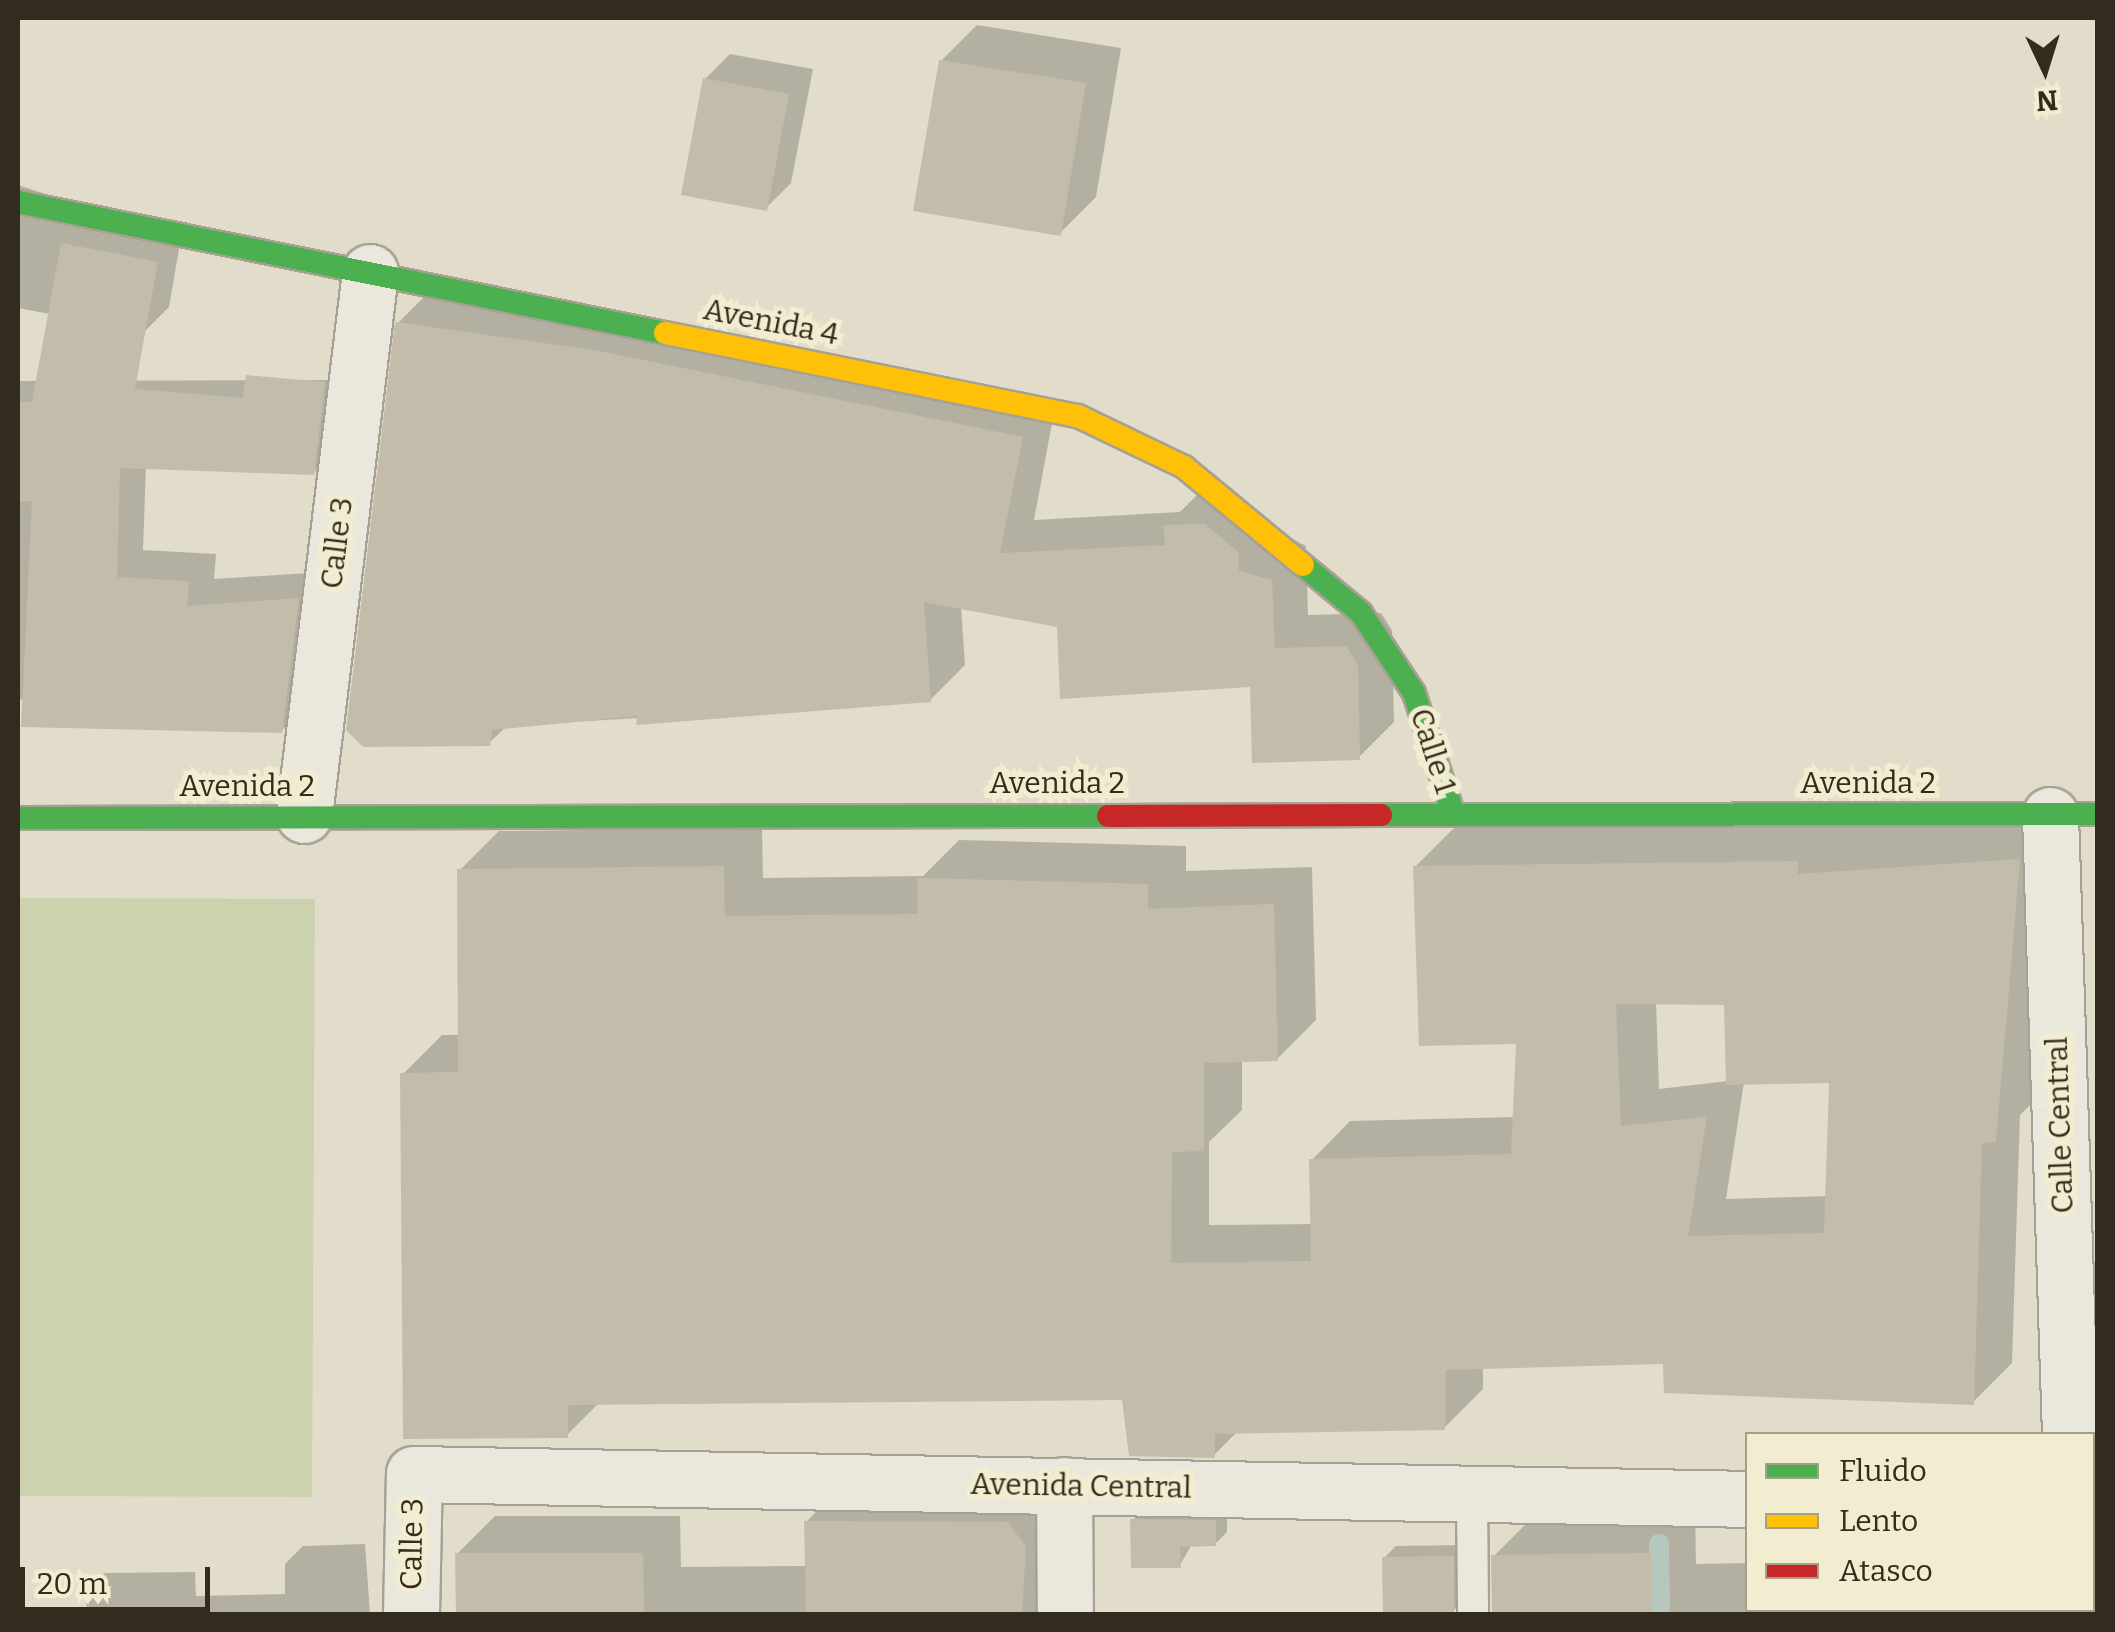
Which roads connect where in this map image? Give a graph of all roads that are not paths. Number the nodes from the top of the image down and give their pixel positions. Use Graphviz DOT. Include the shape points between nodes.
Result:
graph roads {
  1 [pos="18,202"];
  2 [pos="370,272"];
  3 [pos="1414,693"];
  4 [pos="1452,810"];
  5 [pos="304,814"];
  6 [pos="2074,814"];
  7 [pos="18,818"];
  8 [pos="2070,1432"];
  9 [pos="414,1474"];
  10 [pos="1064,1485"];
  11 [pos="1472,1494"];
  12 [pos="1745,1498"];
  13 [pos="411,1614"];
  14 [pos="1065,1614"];
  15 [pos="1473,1614"];
  1 -- 2 [label="main road, Avenida 4"];
  2 -- 3 [label="main road, Avenida 4" via="1078,416 1184,467 1285,542 1361,613"];
  2 -- 5 [label="street, Calle 3"];
  3 -- 4 [label="main road, Calle 1"];
  4 -- 5 [label="main road, Avenida 2"];
  4 -- 6 [label="main road, Avenida 2"];
  5 -- 7 [label="main road, Avenida 2"];
  6 -- 8 [label="street, Calle Central"];
  9 -- 10 [label="street, Avenida Central"];
  9 -- 13 [label="street, Calle 3"];
  10 -- 11 [label="street, Avenida Central"];
  10 -- 14 [label="street"];
  11 -- 12 [label="street, Avenida Central"];
  11 -- 15 [label="lane"];
}
